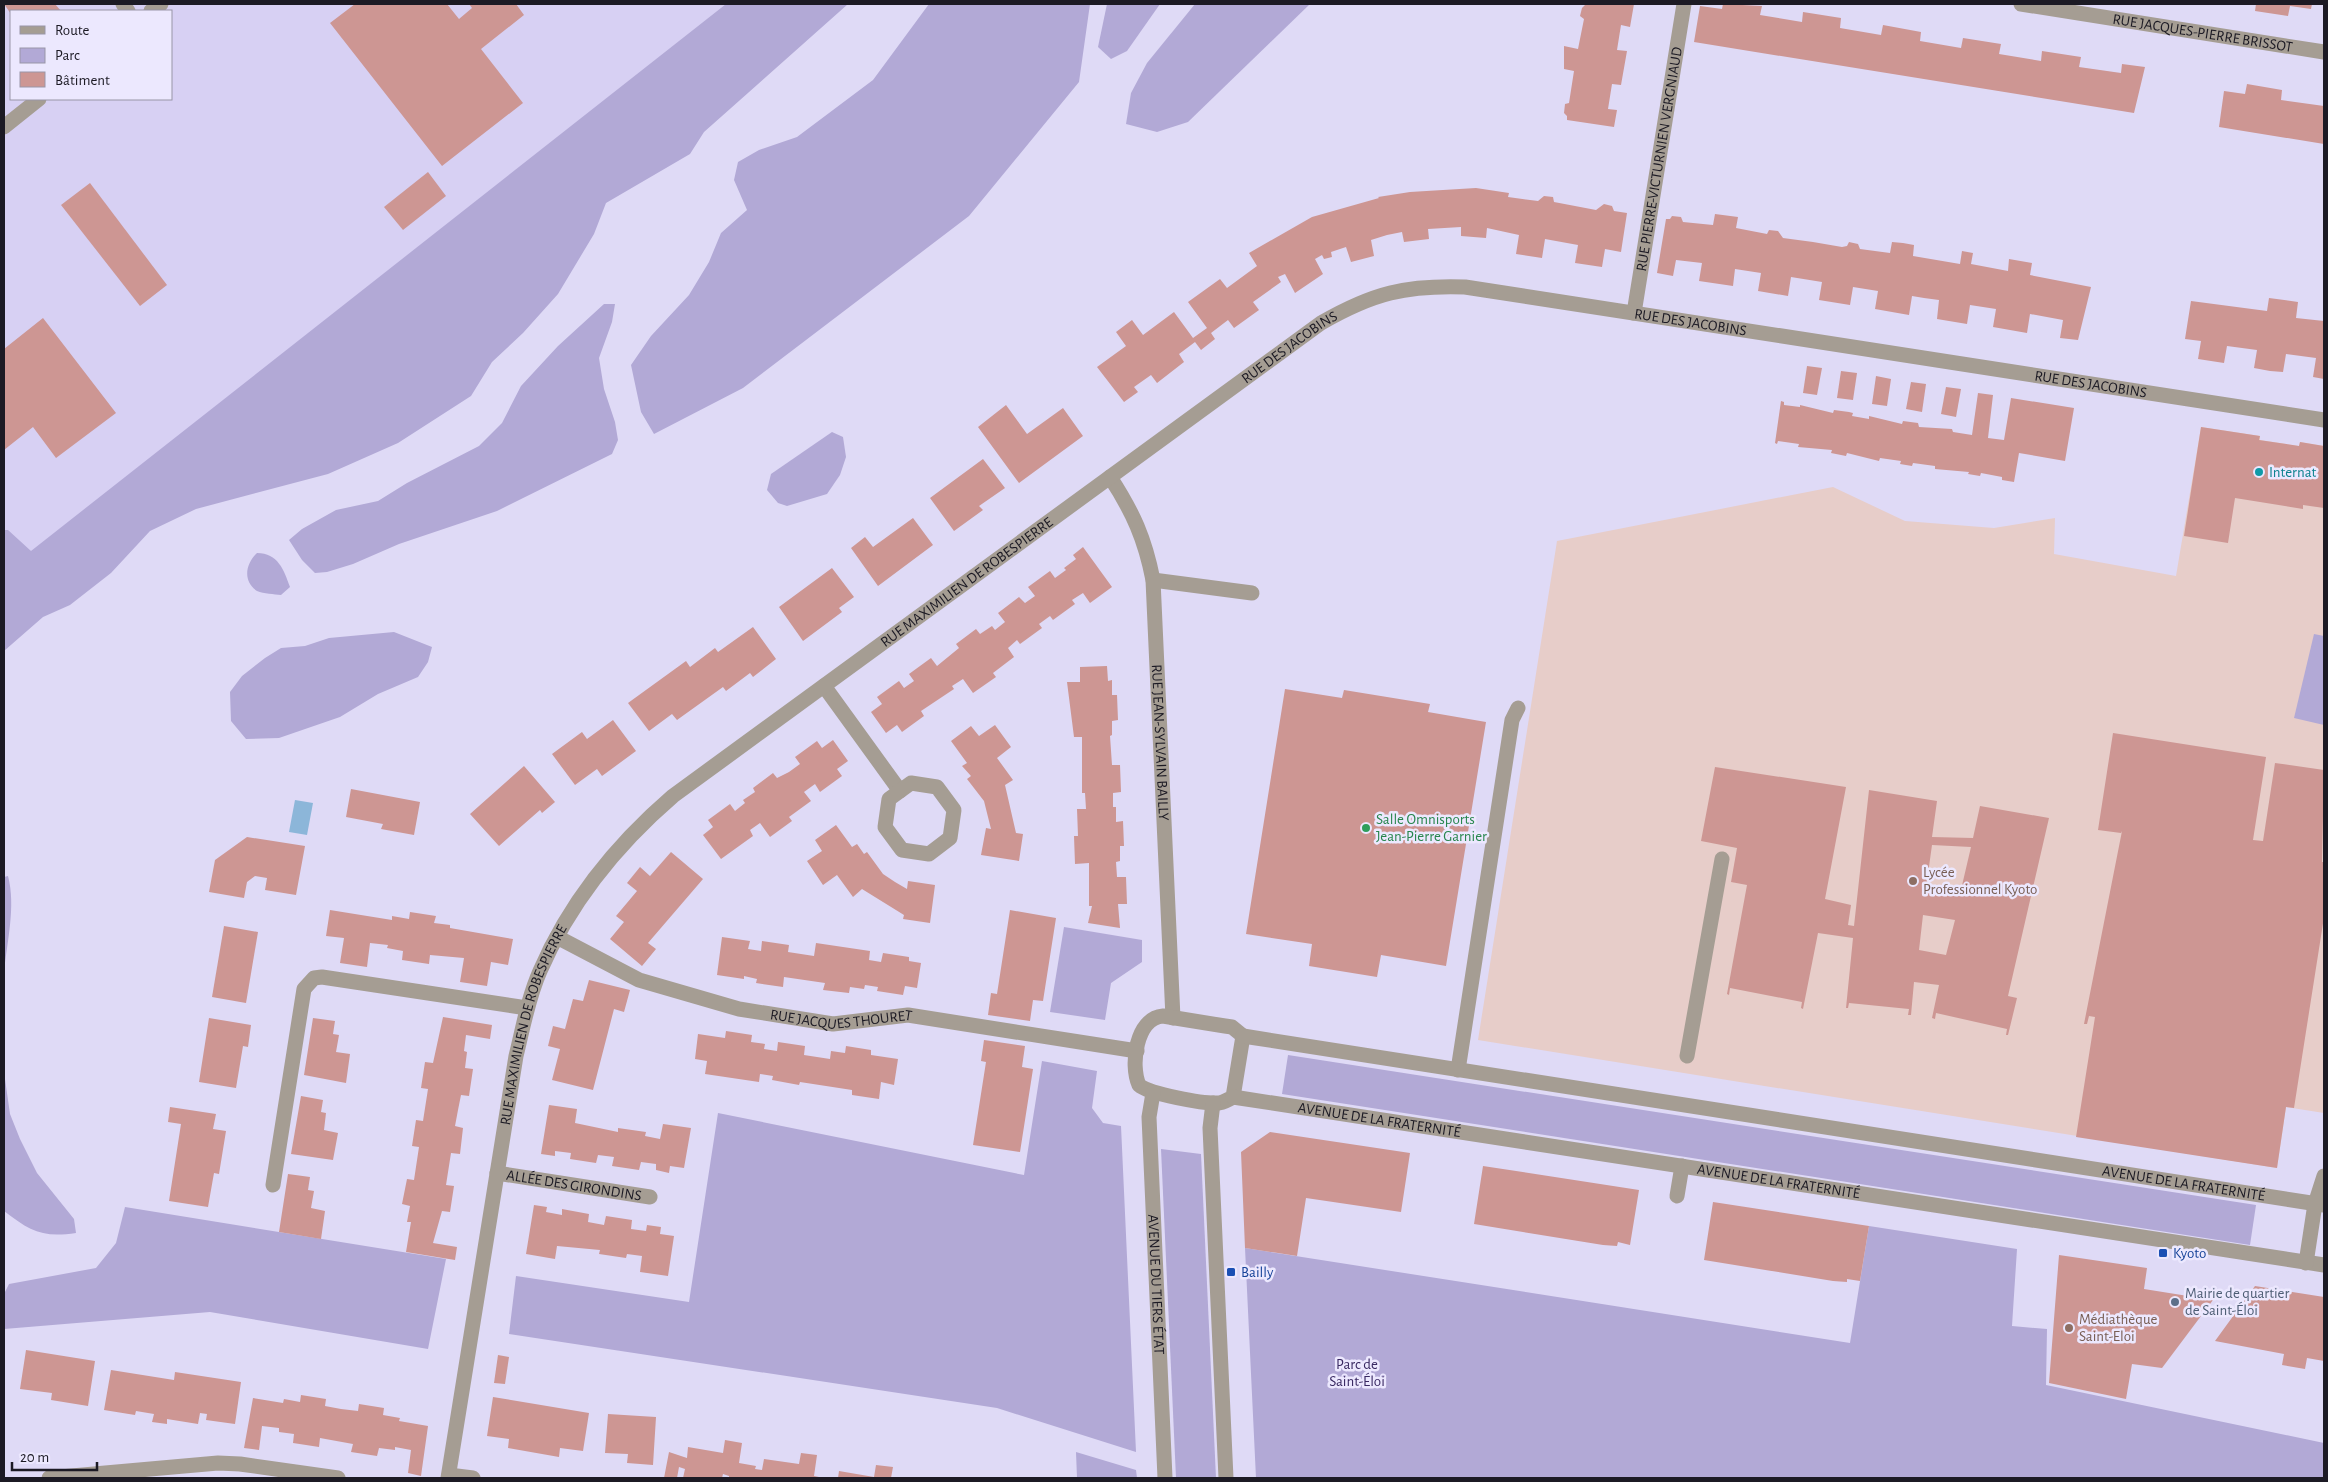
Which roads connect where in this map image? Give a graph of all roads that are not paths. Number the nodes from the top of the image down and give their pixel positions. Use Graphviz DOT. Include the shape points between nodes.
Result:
graph roads {
  1 [pos="1684,4"];
  2 [pos="2021,4"];
  3 [pos="2324,52"];
  4 [pos="38,100"];
  5 [pos="4,126"];
  6 [pos="1634,313"];
  7 [pos="2324,420"];
  8 [pos="1110,477"];
  9 [pos="1153,580"];
  10 [pos="1252,593"];
  11 [pos="824,686"];
  12 [pos="1518,708"];
  13 [pos="900,791"];
  14 [pos="1722,859"];
  15 [pos="557,937"];
  16 [pos="527,1008"];
  17 [pos="1173,1018"];
  18 [pos="1242,1036"];
  19 [pos="1137,1051"];
  20 [pos="1687,1056"];
  21 [pos="1458,1070"];
  22 [pos="1153,1093"];
  23 [pos="1233,1097"];
  24 [pos="1213,1103"];
  25 [pos="1682,1166"];
  26 [pos="497,1173"];
  27 [pos="2324,1176"];
  28 [pos="273,1185"];
  29 [pos="1678,1196"];
  30 [pos="650,1197"];
  31 [pos="2319,1204"];
  32 [pos="2306,1263"];
  33 [pos="2324,1265"];
  34 [pos="448,1476"];
  35 [pos="49,1478"];
  36 [pos="338,1478"];
  37 [pos="473,1478"];
  38 [pos="1165,1478"];
  39 [pos="1226,1478"];
  1 -- 6 [label="street, RUE PIERRE-VICTURNIEN VERGNIAUD"];
  2 -- 3 [label="street, RUE JACQUES-PIERRE BRISSOT"];
  4 -- 5 [label="street"];
  6 -- 7 [label="street, RUE DES JACOBINS"];
  6 -- 8 [label="street, RUE DES JACOBINS" via="1465,287 1427,286 1371,298 1321,323"];
  8 -- 9 [label="street, RUE JEAN-SYLVAIN BAILLY" via="1137,521"];
  8 -- 11 [label="street, RUE MAXIMILIEN DE ROBESPIERRE"];
  9 -- 10 [label="street"];
  9 -- 17 [label="street, RUE JEAN-SYLVAIN BAILLY"];
  11 -- 13 [label="street"];
  11 -- 15 [label="street, RUE MAXIMILIEN DE ROBESPIERRE" via="644,820 598,871"];
  12 -- 21 [label="street" via="1512,720"];
  13 -- 13 [label="street" via="889,799 885,827 902,850 929,854 950,838 954,810 937,787 911,783"];
  14 -- 20 [label="street"];
  15 -- 16 [label="street, RUE MAXIMILIEN DE ROBESPIERRE"];
  15 -- 19 [label="street, RUE JACQUES THOURET" via="639,980 740,1010 833,1024 908,1015"];
  16 -- 26 [label="street, RUE MAXIMILIEN DE ROBESPIERRE"];
  16 -- 28 [label="street" via="314,978 304,989"];
  17 -- 18 [label="street" via="1225,1026"];
  17 -- 19 [label="street" via="1156,1016 1149,1020 1140,1033"];
  18 -- 21 [label="street, AVENUE DE LA FRATERNITÉ"];
  18 -- 23 [label="street"];
  19 -- 22 [label="street" via="1135,1076 1139,1085"];
  21 -- 31 [label="street, AVENUE DE LA FRATERNITÉ"];
  22 -- 24 [label="street"];
  22 -- 38 [label="street, AVENUE DU TIERS ÉTAT" via="1149,1117"];
  23 -- 24 [label="street"];
  23 -- 25 [label="street, AVENUE DE LA FRATERNITÉ"];
  24 -- 39 [label="street" via="1210,1128"];
  25 -- 29 [label="street"];
  25 -- 32 [label="street, AVENUE DE LA FRATERNITÉ"];
  26 -- 30 [label="street, ALLÉE DES GIRONDINS"];
  26 -- 34 [label="street, RUE MAXIMILIEN DE ROBESPIERRE"];
  27 -- 31 [label="street"];
  31 -- 32 [label="street"];
  32 -- 33 [label="street, AVENUE DE LA FRATERNITÉ"];
  34 -- 37 [label="street"];
  35 -- 36 [label="street" via="218,1463"];
}
